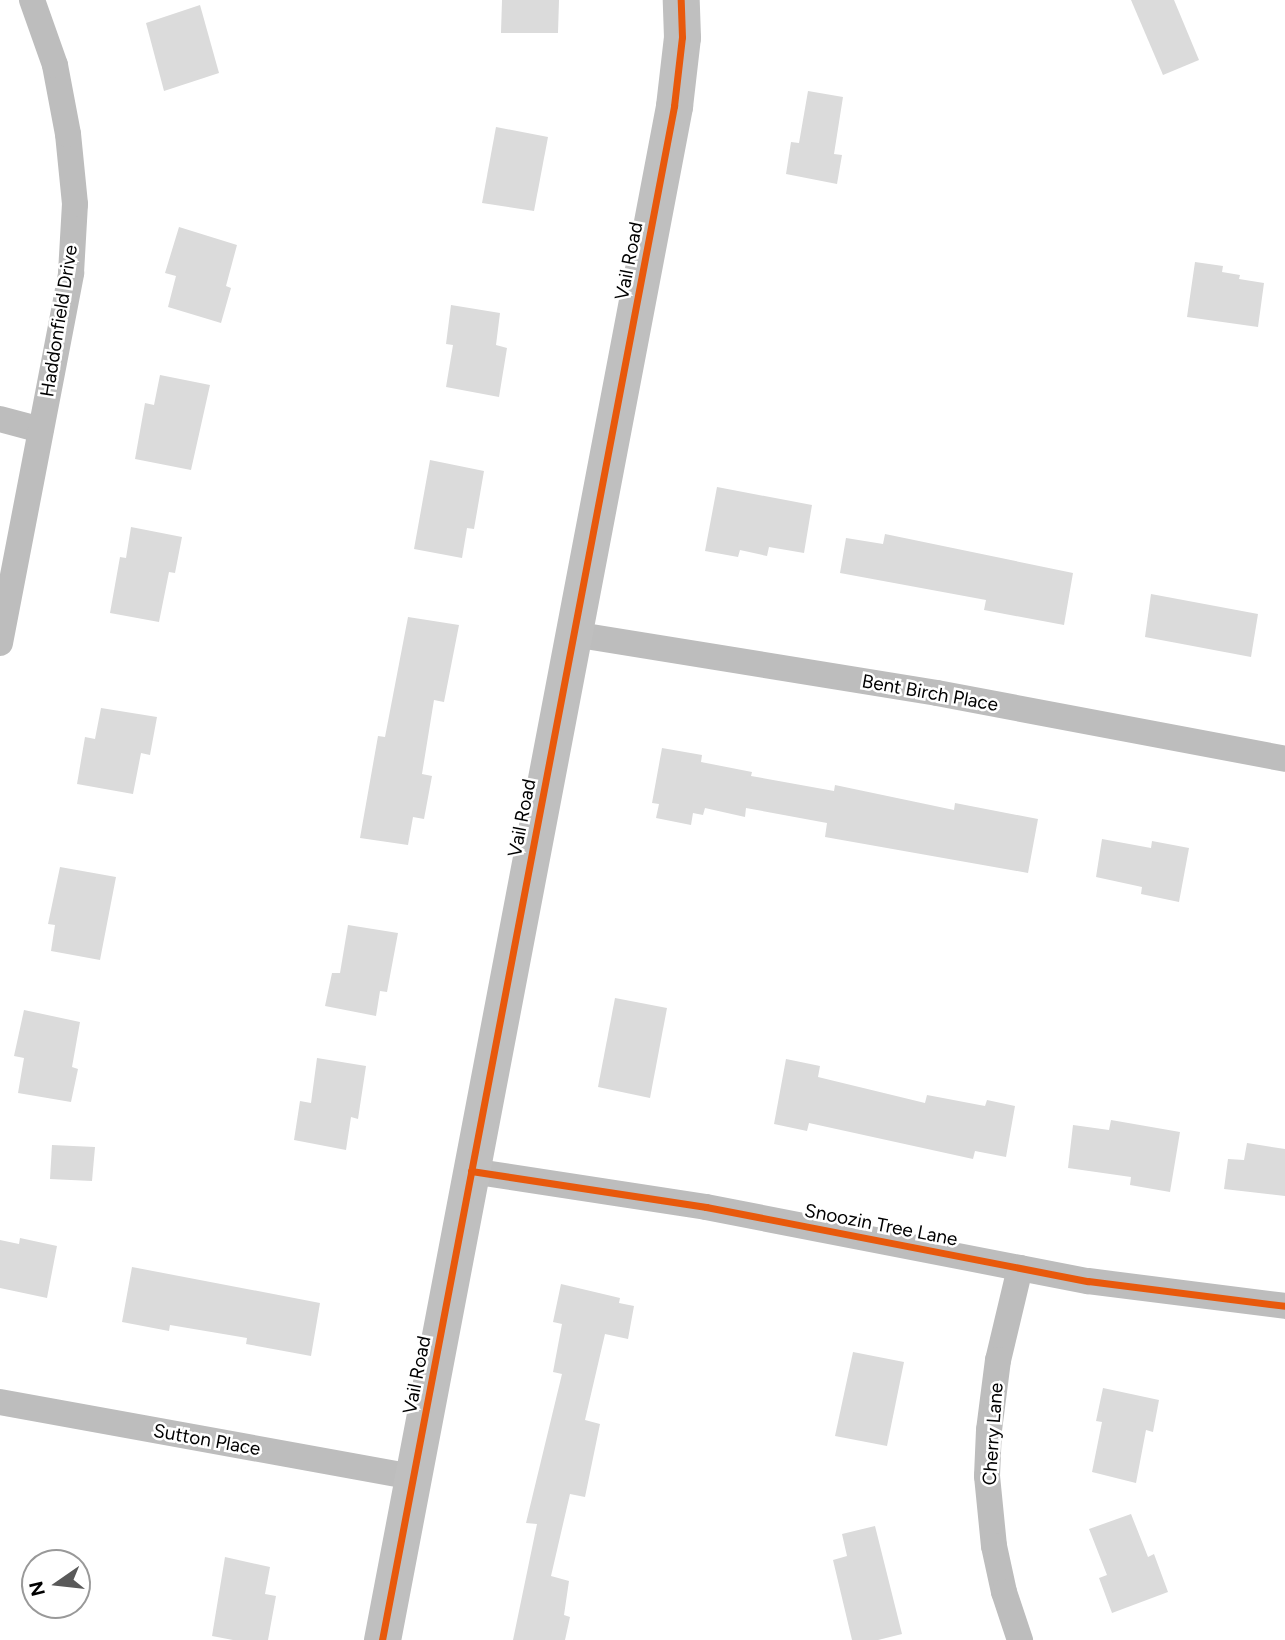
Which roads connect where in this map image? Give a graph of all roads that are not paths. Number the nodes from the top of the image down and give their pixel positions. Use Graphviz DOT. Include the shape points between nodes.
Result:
graph roads {
  1 [pos="32,0"];
  2 [pos="681,0"];
  3 [pos="0,419"];
  4 [pos="41,430"];
  5 [pos="573,634"];
  6 [pos="0,643"];
  7 [pos="1285,759"];
  8 [pos="471,1171"];
  9 [pos="1020,1268"];
  10 [pos="1285,1306"];
  11 [pos="0,1402"];
  12 [pos="414,1477"];
  13 [pos="382,1640"];
  14 [pos="1020,1640"];
  1 -- 4 [label="street, Haddonfield Drive" via="55,65 75,204 71,273"];
  2 -- 5 [label="street, Vail Road" via="674,106"];
  3 -- 4 [label="street"];
  4 -- 6 [label="street, Haddonfield Drive"];
  5 -- 7 [label="street, Bent Birch Place" via="937,693"];
  5 -- 8 [label="street, Vail Road"];
  8 -- 9 [label="street, Snoozin Tree Lane" via="706,1207"];
  8 -- 12 [label="street, Vail Road"];
  9 -- 10 [label="street, Snoozin Tree Lane"];
  9 -- 14 [label="street, Cherry Lane" via="998,1360 987,1476 994,1546"];
  11 -- 12 [label="street, Sutton Place"];
  12 -- 13 [label="street, Vail Road"];
}
